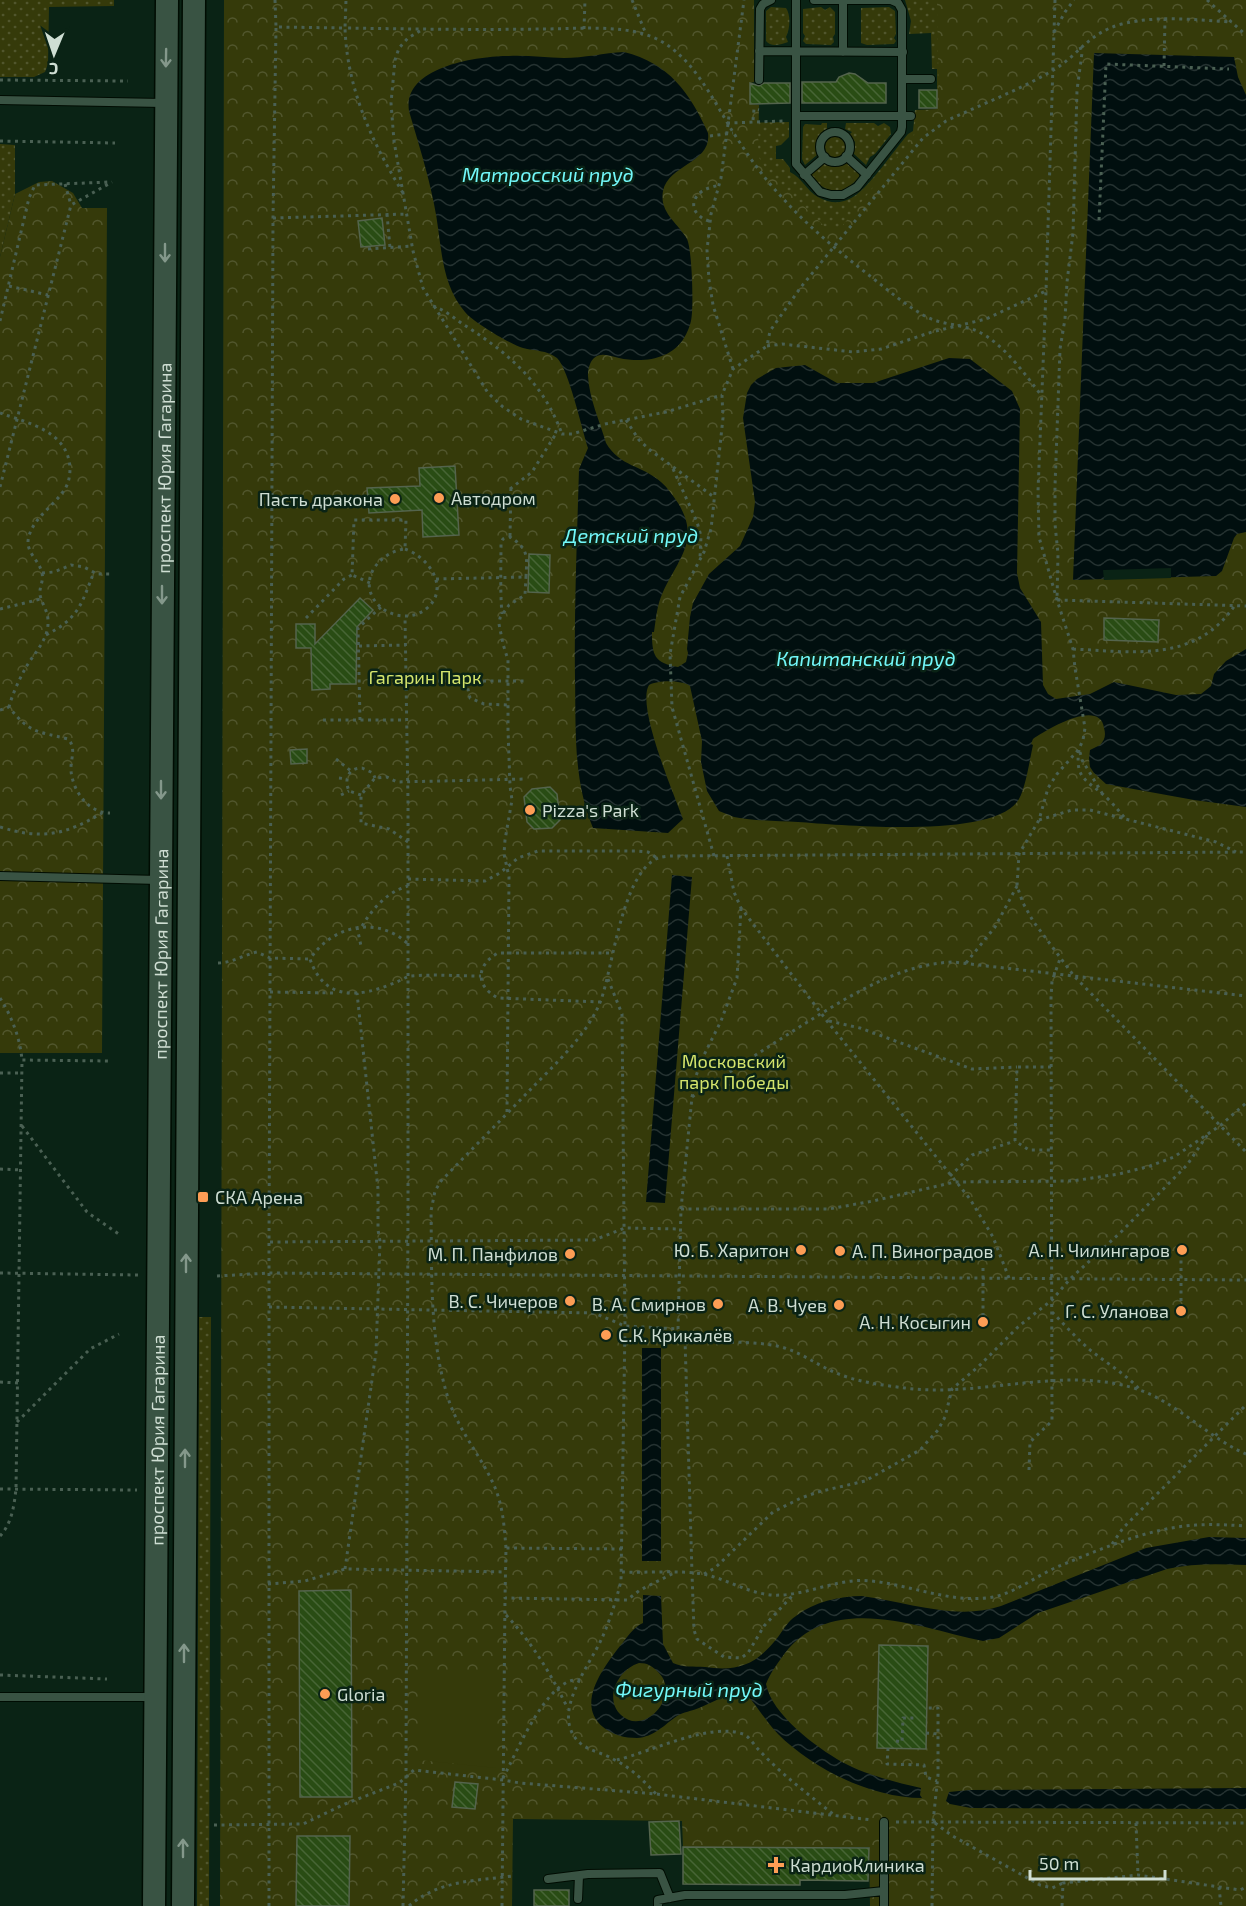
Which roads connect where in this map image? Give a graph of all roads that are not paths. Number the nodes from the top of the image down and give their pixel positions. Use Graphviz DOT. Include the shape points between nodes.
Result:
graph roads {
  1 [pos="166,0"];
  2 [pos="194,0"];
  3 [pos="771,0"];
  4 [pos="795,0"];
  5 [pos="814,0"];
  6 [pos="843,0"];
  7 [pos="889,0"];
  8 [pos="759,51"];
  9 [pos="796,51"];
  10 [pos="843,52"];
  11 [pos="903,52"];
  12 [pos="903,79"];
  13 [pos="931,79"];
  14 [pos="759,80"];
  15 [pos="0,100"];
  16 [pos="166,103"];
  17 [pos="836,116"];
  18 [pos="907,116"];
  19 [pos="793,118"];
  20 [pos="836,132"];
  21 [pos="846,156"];
  22 [pos="825,157"];
  23 [pos="804,175"];
  24 [pos="867,175"];
  25 [pos="0,876"];
  26 [pos="160,880"];
  27 [pos="0,1697"];
  28 [pos="154,1697"];
  29 [pos="884,1822"];
  30 [pos="579,1876"];
  31 [pos="548,1879"];
  32 [pos="884,1891"];
  33 [pos="670,1898"];
  34 [pos="578,1899"];
  35 [pos="153,1906"];
  36 [pos="183,1906"];
  37 [pos="658,1906"];
  38 [pos="884,1906"];
  1 -- 16 [label="main road, проспект Юрия Гагарина, one-way"];
  36 -- 2 [label="main road, проспект Юрия Гагарина, one-way"];
  3 -- 8 [label="lane" via="760,9"];
  4 -- 9 [label="lane"];
  5 -- 6 [label="lane"];
  6 -- 7 [label="lane"];
  6 -- 10 [label="lane"];
  7 -- 11 [label="lane" via="898,3 902,10"];
  8 -- 9 [label="lane"];
  8 -- 14 [label="lane"];
  9 -- 10 [label="lane"];
  9 -- 19 [label="lane"];
  10 -- 11 [label="lane"];
  11 -- 12 [label="lane"];
  12 -- 13 [label="lane"];
  12 -- 18 [label="lane"];
  15 -- 16 [label="lane"];
  16 -- 26 [label="main road, проспект Юрия Гагарина, one-way"];
  17 -- 18 [label="lane"];
  17 -- 19 [label="lane"];
  17 -- 20 [label="lane"];
  18 -- 24 [label="lane" via="901,132"];
  19 -- 23 [label="lane" via="795,164"];
  20 -- 21 [label="lane" via="848,140 850,149"];
  20 -- 22 [label="lane" via="821,142"];
  21 -- 22 [label="lane" via="836,161"];
  21 -- 24 [label="lane"];
  22 -- 23 [label="lane"];
  23 -- 24 [label="lane" via="820,192 835,196 854,190"];
  25 -- 26 [label="lane"];
  26 -- 28 [label="main road, проспект Юрия Гагарина"];
  27 -- 28 [label="lane"];
  28 -- 35 [label="main road, проспект Юрия Гагарина"];
  29 -- 32 [label="lane"];
  30 -- 31 [label="lane"];
  30 -- 33 [label="lane" via="660,1873"];
  30 -- 34 [label="lane"];
  32 -- 33 [label="lane"];
  32 -- 38 [label="lane"];
  33 -- 37 [label="lane" via="658,1900"];
}
